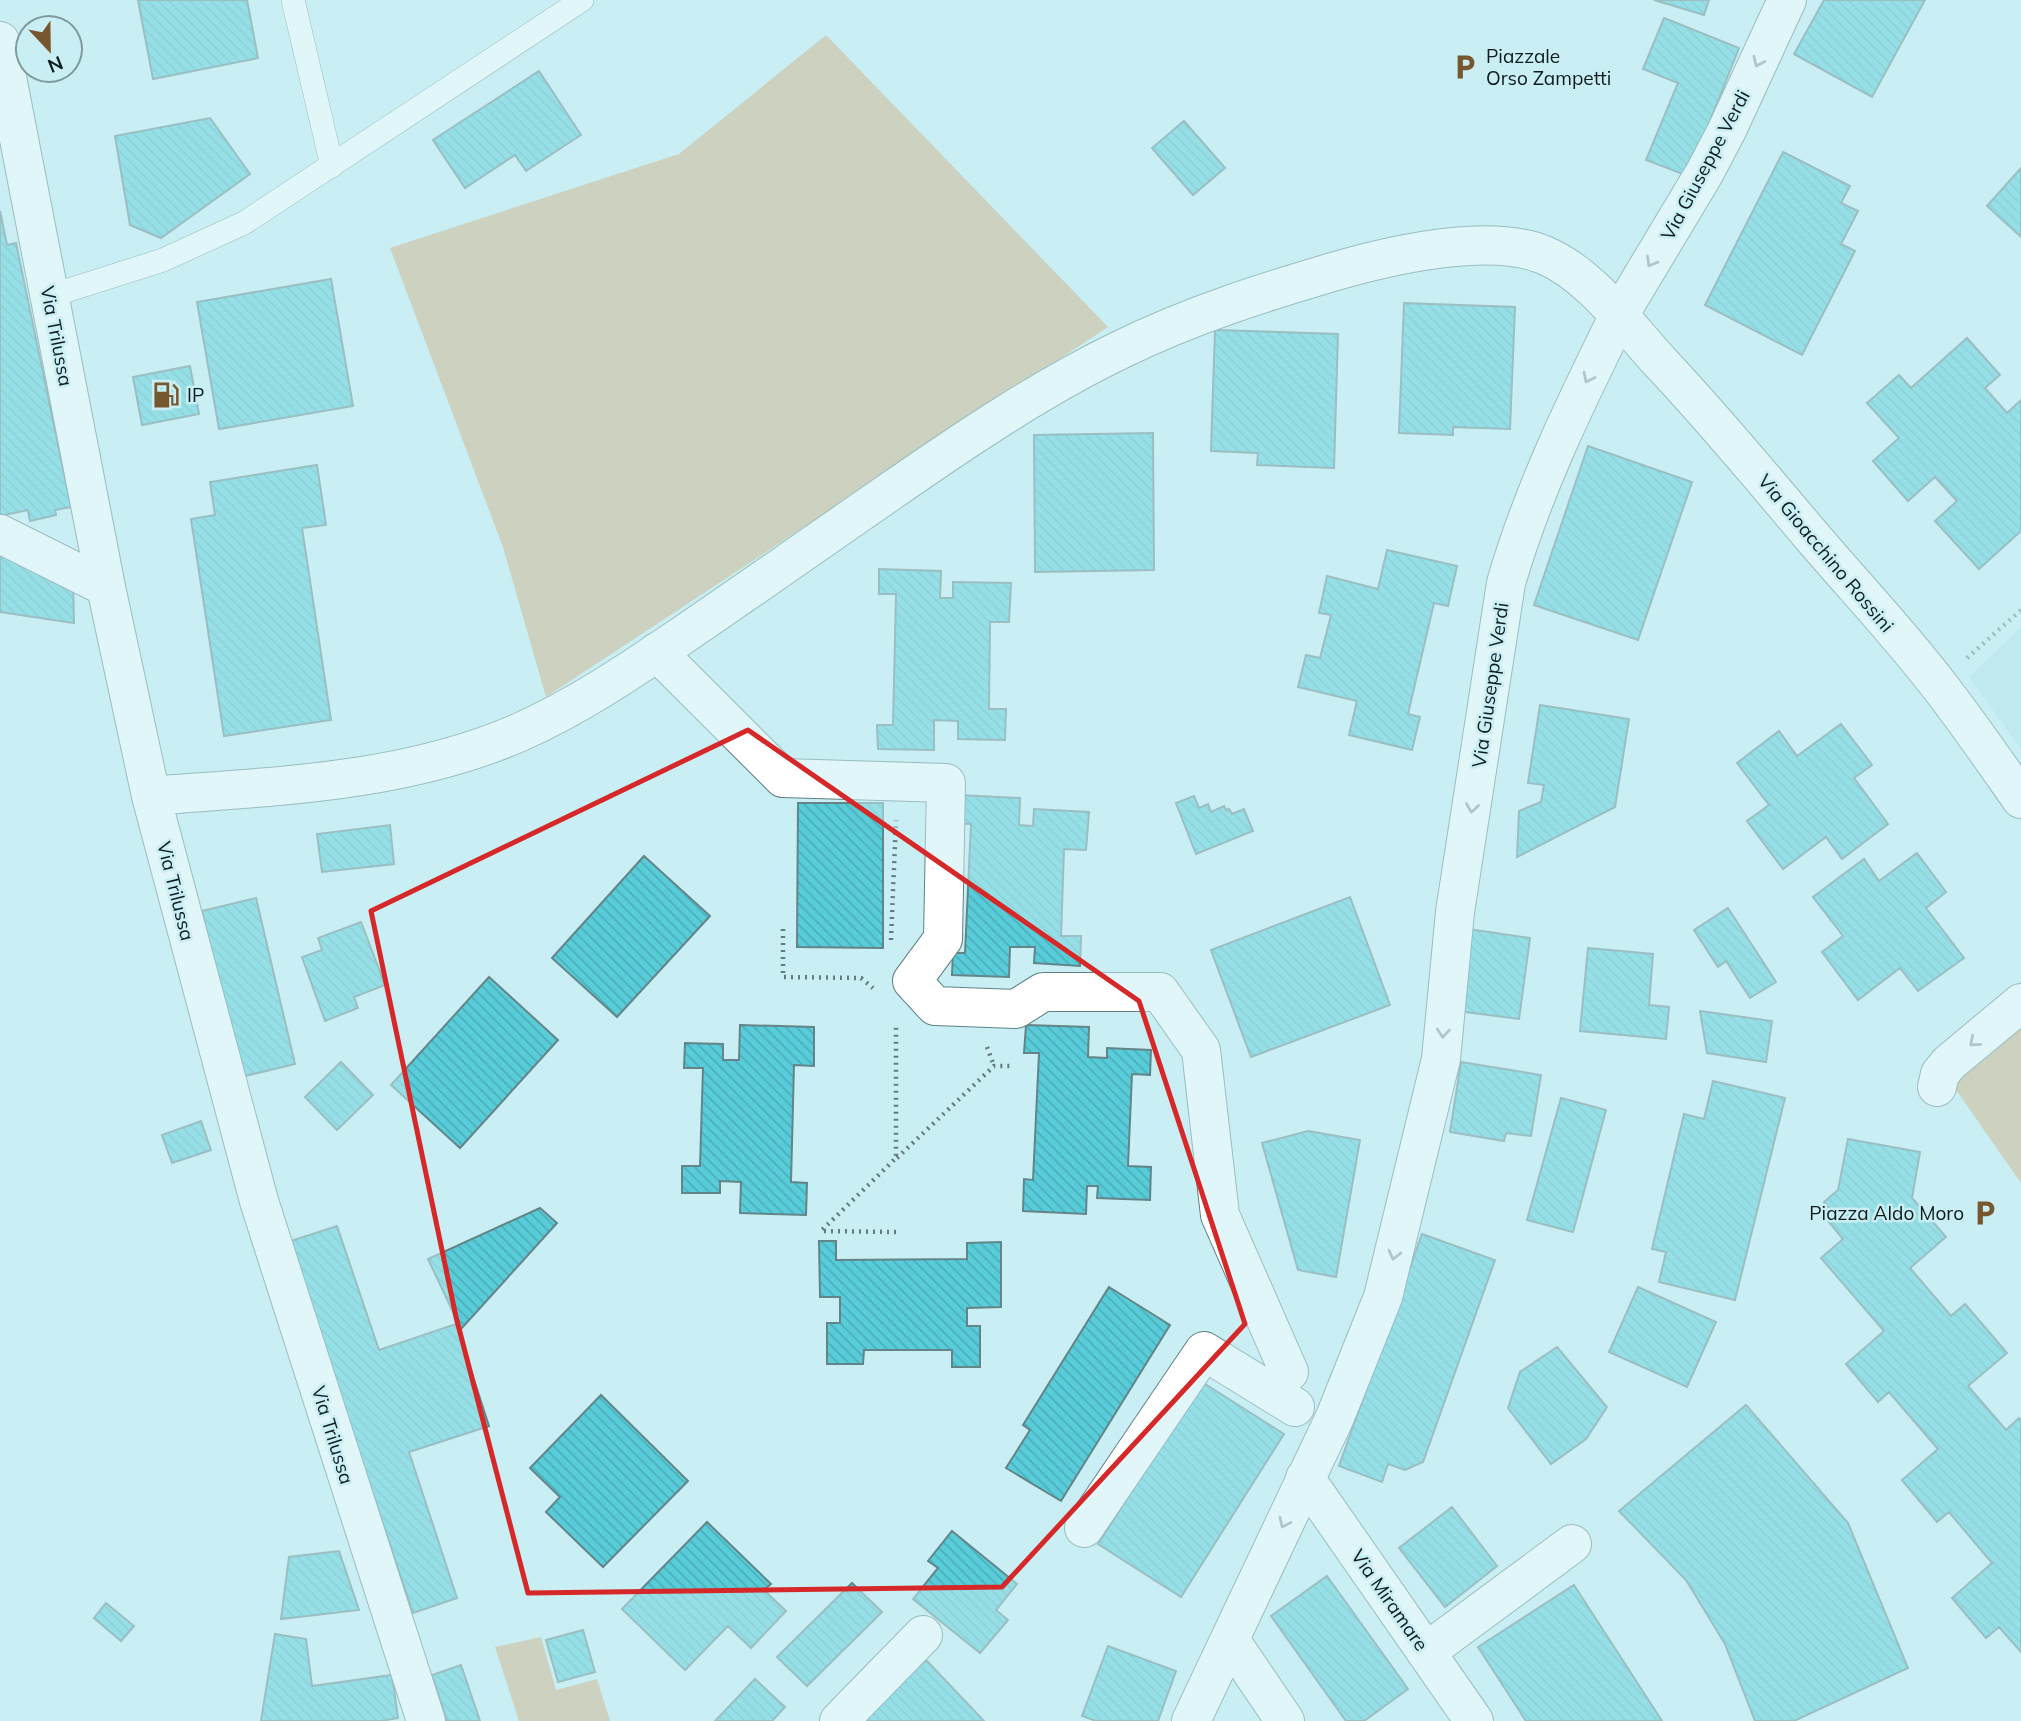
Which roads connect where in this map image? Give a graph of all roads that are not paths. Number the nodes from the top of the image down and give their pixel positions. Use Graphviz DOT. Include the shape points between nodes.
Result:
graph roads {
  1 [pos="293,0"];
  2 [pos="582,0"];
  3 [pos="1787,0"];
  4 [pos="0,41"];
  5 [pos="332,166"];
  6 [pos="50,296"];
  7 [pos="1618,317"];
  8 [pos="0,534"];
  9 [pos="106,587"];
  10 [pos="657,652"];
  11 [pos="151,796"];
  12 [pos="2021,799"];
  13 [pos="2021,1003"];
  14 [pos="1937,1087"];
  15 [pos="1305,1478"];
  16 [pos="1084,1528"];
  17 [pos="1572,1544"];
  18 [pos="923,1635"];
  19 [pos="1230,1640"];
  20 [pos="1426,1652"];
  21 [pos="426,1721"];
  22 [pos="838,1721"];
  23 [pos="1191,1721"];
  24 [pos="1285,1721"];
  25 [pos="1474,1721"];
  1 -- 5 [label="lane"];
  2 -- 5 [label="lane"];
  3 -- 7 [label="street, Via Giuseppe Verdi, one-way" via="1705,172"];
  4 -- 6 [label="street, Via Trilussa"];
  5 -- 6 [label="lane" via="208,242"];
  6 -- 9 [label="street, Via Trilussa"];
  7 -- 10 [label="street, Via Gioacchino Rossini" via="1582,279 1560,264 1539,253 1488,247 1432,250 1374,261 1256,295 1163,330 1059,383"];
  7 -- 12 [label="street, Via Gioacchino Rossini" via="1702,407 1938,684"];
  7 -- 15 [label="street, Via Giuseppe Verdi, one-way" via="1554,450 1506,583 1455,912 1441,1059 1383,1297"];
  8 -- 9 [label="street"];
  9 -- 11 [label="street, Via Trilussa"];
  10 -- 11 [label="street, Via Gioacchino Rossini" via="522,731 474,751 431,763 303,784"];
  10 -- 16 [label="street" via="783,778 946,782 943,939 912,981 935,1006 1016,1009 1043,992 1160,992 1201,1050 1220,1215 1292,1390 1204,1351"];
  11 -- 21 [label="street, Via Trilussa" via="259,1201"];
  13 -- 14 [label="street, one-way" via="1949,1063"];
  15 -- 19 [label="street, Via Giuseppe Verdi, one-way"];
  15 -- 20 [label="street, Via Miramare"];
  17 -- 20 [label="street"];
  18 -- 22 [label="street"];
  19 -- 23 [label="street, Via Giuseppe Verdi"];
  19 -- 24 [label="street"];
  20 -- 25 [label="street, Via Miramare"];
}
